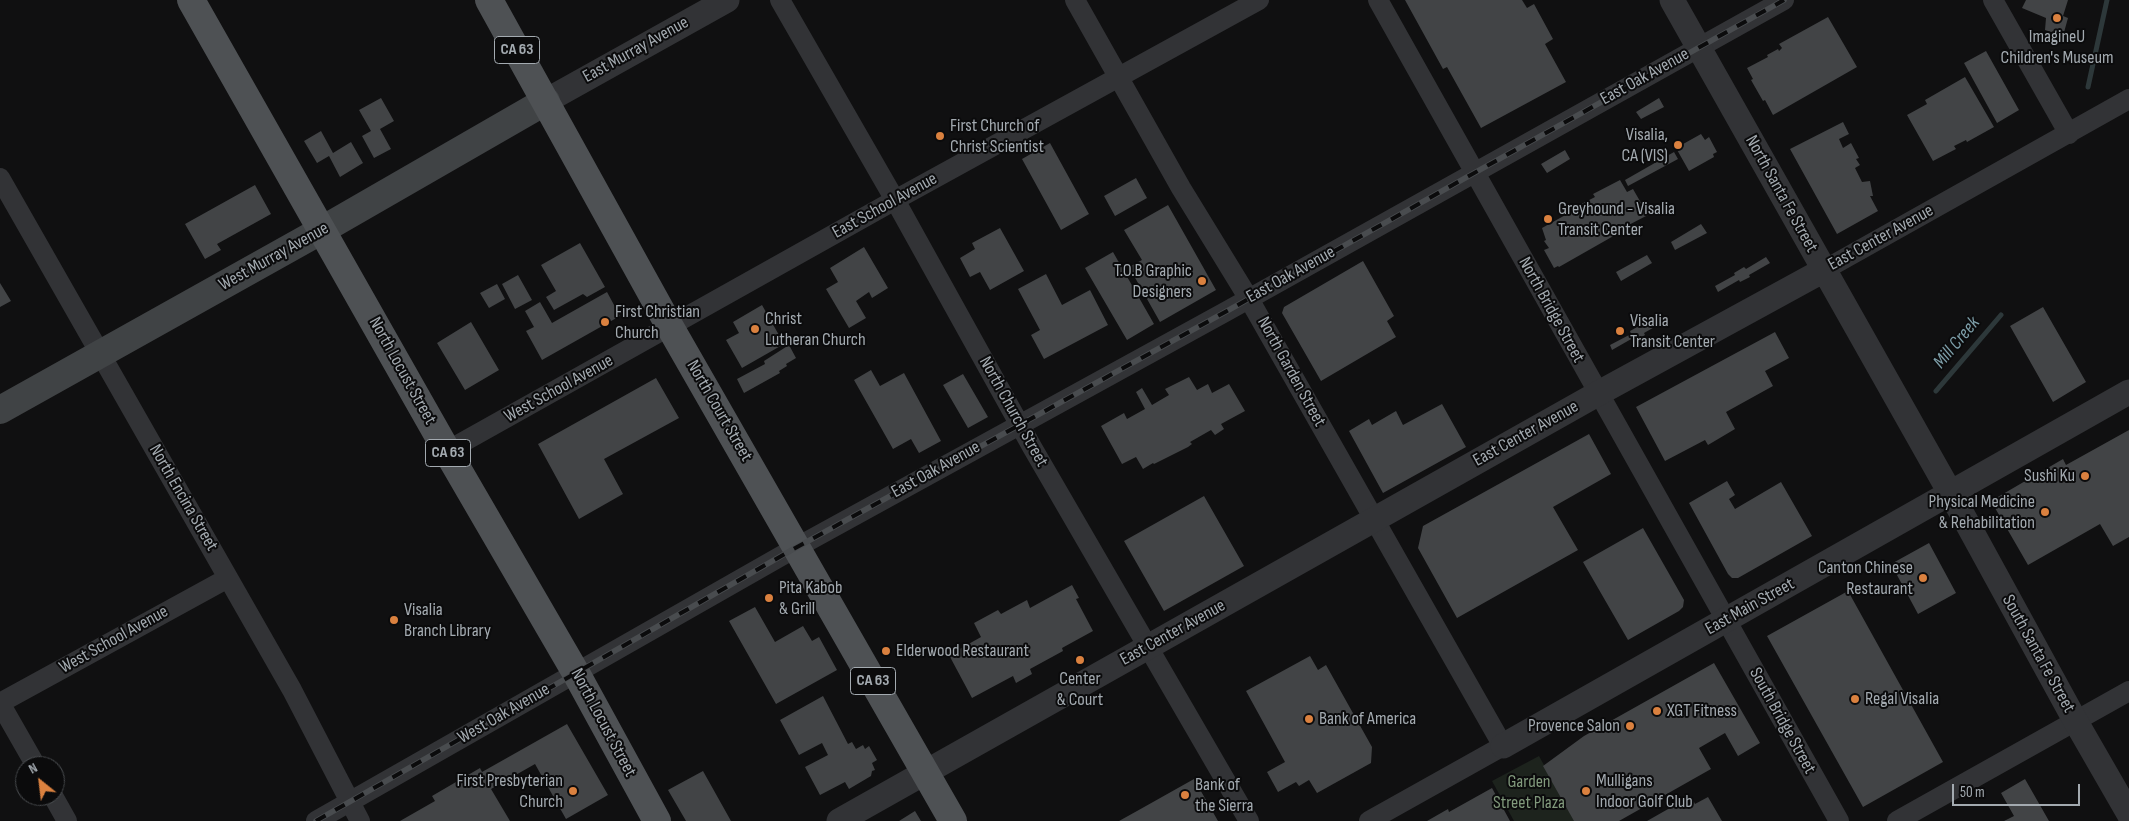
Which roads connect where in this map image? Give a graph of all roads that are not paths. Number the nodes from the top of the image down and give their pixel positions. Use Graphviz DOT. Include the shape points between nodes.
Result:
graph roads {
  1 [pos="191,0"];
  2 [pos="489,0"];
  3 [pos="727,0"];
  4 [pos="780,0"];
  5 [pos="1075,0"];
  6 [pos="1259,0"];
  7 [pos="1378,0"];
  8 [pos="1672,0"];
  9 [pos="1784,0"];
  10 [pos="1993,0"];
  11 [pos="1698,47"];
  12 [pos="1118,79"];
  13 [pos="2129,100"];
  14 [pos="546,101"];
  15 [pos="2069,134"];
  16 [pos="1474,173"];
  17 [pos="0,178"];
  18 [pos="895,200"];
  19 [pos="322,230"];
  20 [pos="1824,270"];
  21 [pos="1249,298"];
  22 [pos="670,327"];
  23 [pos="101,353"];
  24 [pos="2129,392"];
  25 [pos="1598,393"];
  26 [pos="0,410"];
  27 [pos="1019,424"];
  28 [pos="447,451"];
  29 [pos="1950,493"];
  30 [pos="1374,520"];
  31 [pos="797,547"];
  32 [pos="228,578"];
  33 [pos="1727,620"];
  34 [pos="1148,646"];
  35 [pos="576,673"];
  36 [pos="2129,691"];
  37 [pos="0,703"];
  38 [pos="2076,722"];
  39 [pos="1503,746"];
  40 [pos="30,756"];
  41 [pos="925,773"];
  42 [pos="350,802"];
  43 [pos="59,806"];
  44 [pos="2129,814"];
  45 [pos="67,821"];
  46 [pos="316,821"];
  47 [pos="360,821"];
  48 [pos="657,821"];
  49 [pos="839,821"];
  50 [pos="953,821"];
  51 [pos="1249,821"];
  52 [pos="1370,821"];
  53 [pos="1839,821"];
  54 [pos="1897,821"];
  1 -- 19 [label="main road, North Locust Street / CA 63"];
  2 -- 14 [label="main road, North Court Street / CA 63"];
  3 -- 14 [label="street, East Murray Avenue"];
  4 -- 18 [label="street, North Church Street"];
  5 -- 12 [label="street, North Garden Street"];
  6 -- 12 [label="street, East School Avenue"];
  7 -- 16 [label="street, North Bridge Street"];
  8 -- 11 [label="street, North Santa Fe Street"];
  9 -- 11 [label="street, East Oak Avenue"];
  10 -- 15 [label="street"];
  11 -- 16 [label="street, East Oak Avenue"];
  11 -- 20 [label="street, North Santa Fe Street"];
  12 -- 18 [label="street, East School Avenue"];
  12 -- 21 [label="street, North Garden Street"];
  13 -- 15 [label="street, East Center Avenue"];
  14 -- 19 [label="main road, West Murray Avenue"];
  14 -- 22 [label="main road, North Court Street / CA 63"];
  15 -- 20 [label="street, East Center Avenue"];
  16 -- 21 [label="street, East Oak Avenue"];
  16 -- 25 [label="street, North Bridge Street"];
  17 -- 23 [label="street, North Encina Street"];
  18 -- 22 [label="street, East School Avenue"];
  18 -- 27 [label="street, North Church Street"];
  19 -- 23 [label="main road, West Murray Avenue"];
  19 -- 28 [label="main road, North Locust Street / CA 63"];
  20 -- 25 [label="street, East Center Avenue"];
  20 -- 29 [label="street, North Santa Fe Street"];
  21 -- 27 [label="street, East Oak Avenue"];
  21 -- 30 [label="street, North Garden Street"];
  22 -- 28 [label="street, West School Avenue"];
  22 -- 31 [label="main road, North Court Street / CA 63"];
  23 -- 26 [label="main road, West Murray Avenue"];
  23 -- 32 [label="street, North Encina Street"];
  24 -- 29 [label="street, East Main Street"];
  25 -- 30 [label="street, East Center Avenue"];
  25 -- 33 [label="street, North Bridge Street"];
  27 -- 31 [label="street, East Oak Avenue"];
  27 -- 34 [label="street, North Church Street"];
  28 -- 35 [label="main road, North Locust Street / CA 63"];
  29 -- 33 [label="street, East Main Street"];
  29 -- 38 [label="street, South Santa Fe Street"];
  30 -- 34 [label="street, East Center Avenue"];
  30 -- 39 [label="street, North Garden Street"];
  31 -- 35 [label="street, West Oak Avenue"];
  31 -- 41 [label="main road, North Court Street / CA 63"];
  32 -- 37 [label="street, West School Avenue"];
  32 -- 42 [label="street, North Encina Street" via="292,690"];
  33 -- 39 [label="street, East Main Street"];
  33 -- 53 [label="street, South Bridge Street"];
  34 -- 41 [label="street, East Center Avenue"];
  34 -- 51 [label="street, North Church Street"];
  35 -- 42 [label="street, West Oak Avenue"];
  35 -- 48 [label="main road, North Locust Street / CA 63"];
  36 -- 38 [label="street"];
  37 -- 40 [label="street"];
  38 -- 44 [label="street, South Santa Fe Street"];
  38 -- 54 [label="street"];
  39 -- 52 [label="street, East Main Street"];
  41 -- 49 [label="street, East Center Avenue"];
  41 -- 50 [label="main road, North Court Street / CA 63"];
  42 -- 46 [label="street, West Oak Avenue"];
  42 -- 47 [label="street, North Encina Street"];
  43 -- 45 [label="street"];
}
